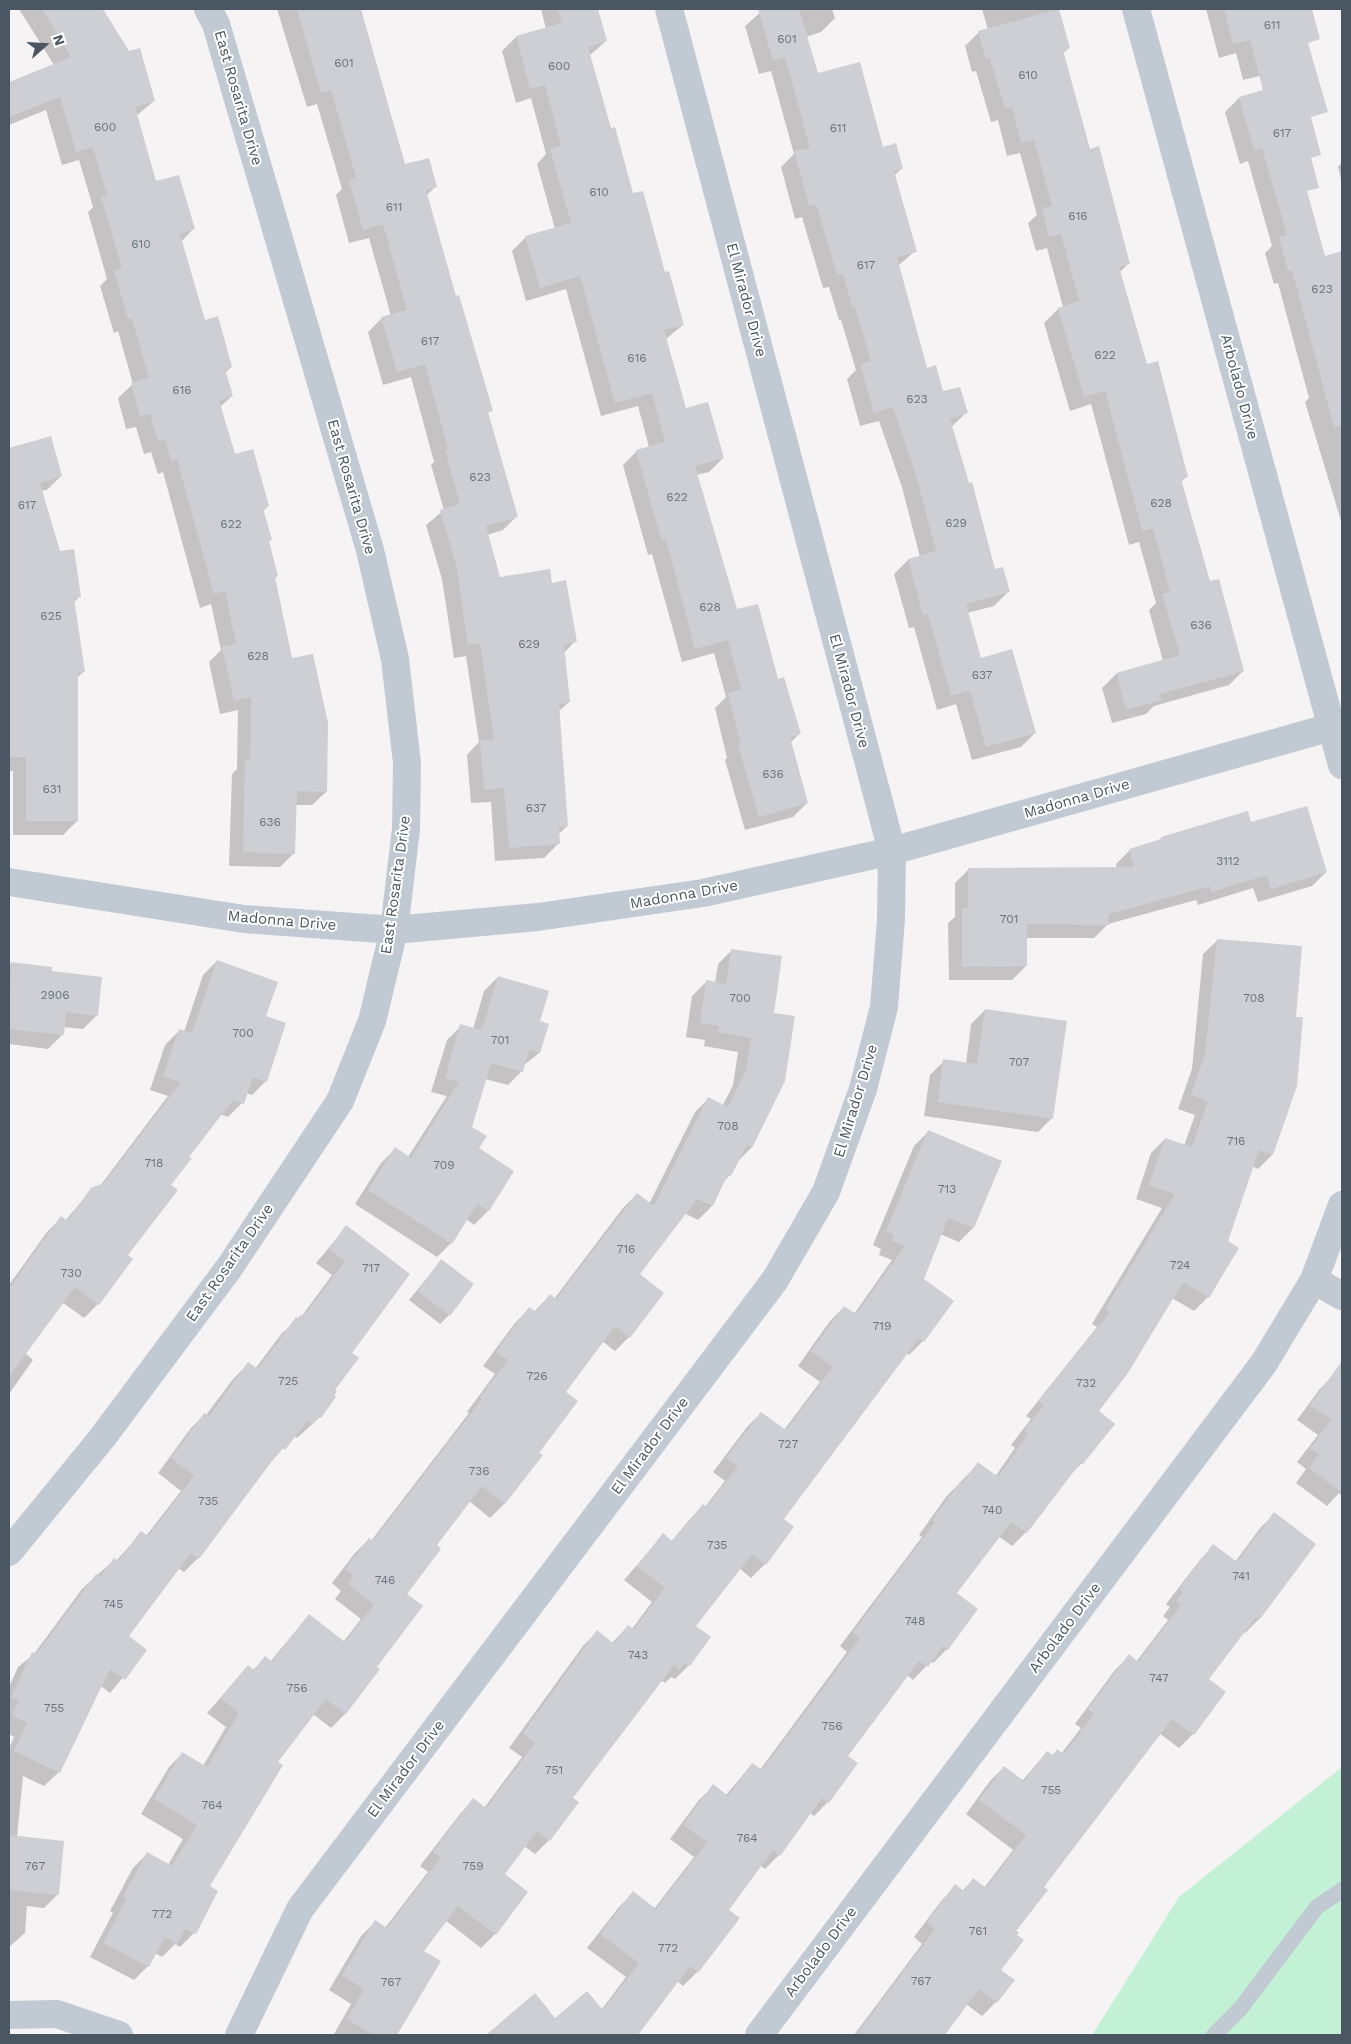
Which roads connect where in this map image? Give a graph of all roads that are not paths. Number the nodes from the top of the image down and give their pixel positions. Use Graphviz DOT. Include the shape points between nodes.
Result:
graph roads {
  1 [pos="208,9"];
  2 [pos="669,9"];
  3 [pos="1136,9"];
  4 [pos="1337,726"];
  5 [pos="1342,765"];
  6 [pos="892,851"];
  7 [pos="9,882"];
  8 [pos="394,930"];
  9 [pos="1342,1205"];
  10 [pos="1314,1280"];
  11 [pos="1342,1296"];
  12 [pos="9,1552"];
  13 [pos="1342,1890"];
  14 [pos="9,2015"];
  15 [pos="119,2035"];
  16 [pos="239,2035"];
  17 [pos="759,2035"];
  18 [pos="1214,2035"];
  1 -- 8 [label="street, East Rosarita Drive" via="216,24 367,540 395,659 407,763 406,829"];
  2 -- 6 [label="street, El Mirador Drive"];
  3 -- 4 [label="street, Arbolado Drive"];
  4 -- 5 [label="street, Arbolado Drive"];
  4 -- 6 [label="street, Madonna Drive"];
  6 -- 8 [label="street, Madonna Drive" via="703,893 637,904"];
  6 -- 16 [label="street, El Mirador Drive" via="884,1007 863,1089 826,1192 776,1280 300,1909"];
  7 -- 8 [label="street, Madonna Drive" via="244,919"];
  8 -- 12 [label="street, East Rosarita Drive" via="372,1021 340,1101 229,1268 102,1438"];
  9 -- 10 [label="street, Arbolado Drive"];
  10 -- 11 [label="street"];
  10 -- 17 [label="street, Arbolado Drive" via="1264,1363"];
  13 -- 18 [label="lane" via="1317,1907 1240,2009"];
  14 -- 15 [label="street" via="57,2014"];
}
